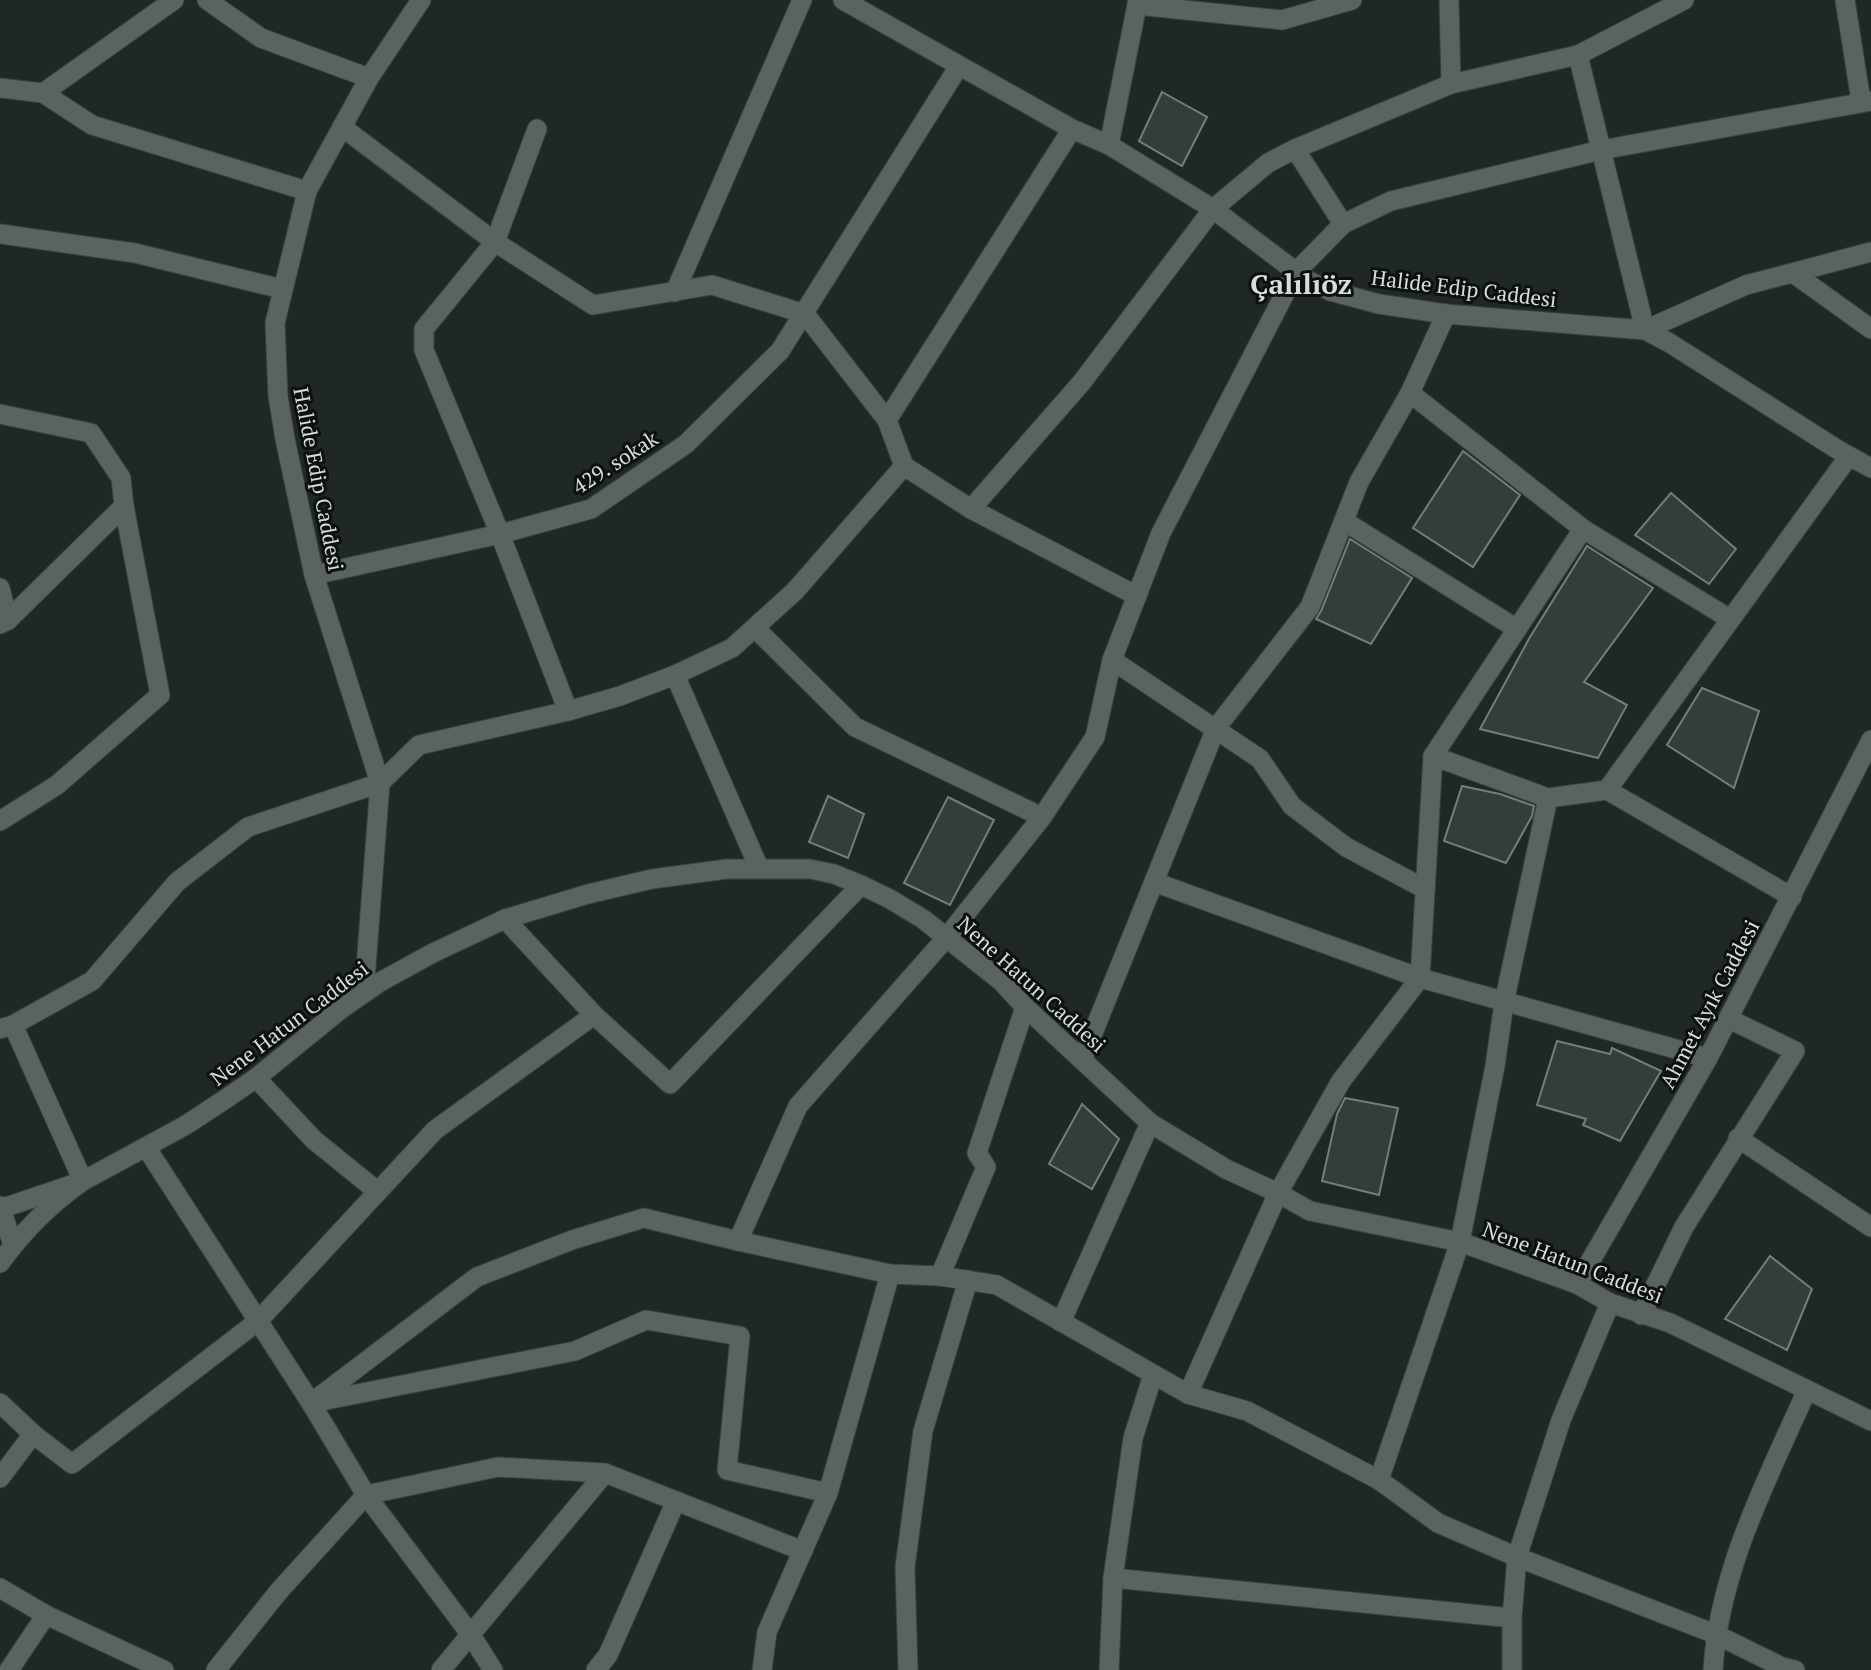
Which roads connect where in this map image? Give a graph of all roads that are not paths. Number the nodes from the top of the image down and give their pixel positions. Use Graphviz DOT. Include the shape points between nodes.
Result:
graph roads {
  1 [pos="174,0"];
  2 [pos="421,0"];
  3 [pos="802,0"];
  4 [pos="843,0"];
  5 [pos="1284,0"];
  6 [pos="1352,0"];
  7 [pos="1449,0"];
  8 [pos="1684,0"];
  9 [pos="1845,0"];
  10 [pos="1137,3"];
  11 [pos="218,4"];
  12 [pos="1282,20"];
  13 [pos="1578,55"];
  14 [pos="959,66"];
  15 [pos="369,78"];
  16 [pos="1451,84"];
  17 [pos="0,88"];
  18 [pos="43,93"];
  19 [pos="1866,101"];
  20 [pos="342,127"];
  21 [pos="537,129"];
  22 [pos="1072,129"];
  23 [pos="1109,145"];
  24 [pos="1295,149"];
  25 [pos="1601,150"];
  26 [pos="307,191"];
  27 [pos="1213,209"];
  28 [pos="1343,224"];
  29 [pos="2,240"];
  30 [pos="495,242"];
  31 [pos="1871,252"];
  32 [pos="1296,272"];
  33 [pos="1793,273"];
  34 [pos="282,289"];
  35 [pos="675,292"];
  36 [pos="805,314"];
  37 [pos="1446,314"];
  38 [pos="1871,329"];
  39 [pos="1645,330"];
  40 [pos="1410,393"];
  41 [pos="0,414"];
  42 [pos="887,420"];
  43 [pos="1849,456"];
  44 [pos="904,466"];
  45 [pos="1871,468"];
  46 [pos="124,506"];
  47 [pos="971,509"];
  48 [pos="1344,521"];
  49 [pos="1583,529"];
  50 [pos="500,534"];
  51 [pos="314,575"];
  52 [pos="0,588"];
  53 [pos="1137,596"];
  54 [pos="1730,619"];
  55 [pos="4,622"];
  56 [pos="755,628"];
  57 [pos="1517,629"];
  58 [pos="1112,660"];
  59 [pos="675,675"];
  60 [pos="568,711"];
  61 [pos="1216,729"];
  62 [pos="1869,750"];
  63 [pos="1433,756"];
  64 [pos="380,783"];
  65 [pos="1607,790"];
  66 [pos="1548,798"];
  67 [pos="1042,817"];
  68 [pos="0,821"];
  69 [pos="759,869"];
  70 [pos="1154,882"];
  71 [pos="861,885"];
  72 [pos="1425,889"];
  73 [pos="1792,897"];
  74 [pos="505,919"];
  75 [pos="947,937"];
  76 [pos="1420,978"];
  77 [pos="364,993"];
  78 [pos="1504,1003"];
  79 [pos="1025,1007"];
  80 [pos="594,1015"];
  81 [pos="1729,1018"];
  82 [pos="6,1027"];
  83 [pos="1708,1058"];
  84 [pos="1082,1059"];
  85 [pos="256,1078"];
  86 [pos="1150,1123"];
  87 [pos="1738,1138"];
  88 [pos="146,1147"];
  89 [pos="83,1181"];
  90 [pos="377,1191"];
  91 [pos="1278,1193"];
  92 [pos="0,1208"];
  93 [pos="1871,1227"];
  94 [pos="738,1241"];
  95 [pos="1460,1242"];
  96 [pos="13,1245"];
  97 [pos="0,1263"];
  98 [pos="890,1275"];
  99 [pos="940,1276"];
  100 [pos="968,1280"];
  101 [pos="1577,1284"];
  102 [pos="1610,1303"];
  103 [pos="1642,1315"];
  104 [pos="258,1321"];
  105 [pos="1060,1322"];
  106 [pos="1153,1375"];
  107 [pos="1807,1390"];
  108 [pos="1188,1394"];
  109 [pos="0,1403"];
  110 [pos="311,1403"];
  111 [pos="1870,1420"];
  112 [pos="33,1434"];
  113 [pos="605,1473"];
  114 [pos="0,1478"];
  115 [pos="1379,1480"];
  116 [pos="828,1493"];
  117 [pos="366,1495"];
  118 [pos="676,1501"];
  119 [pos="803,1550"];
  120 [pos="1517,1558"];
  121 [pos="1114,1578"];
  122 [pos="0,1588"];
  123 [pos="47,1615"];
  124 [pos="1512,1618"];
  125 [pos="1715,1634"];
  126 [pos="471,1635"];
  127 [pos="9,1670"];
  128 [pos="164,1670"];
  129 [pos="216,1670"];
  130 [pos="441,1670"];
  131 [pos="493,1670"];
  132 [pos="596,1670"];
  133 [pos="762,1670"];
  134 [pos="908,1670"];
  135 [pos="1109,1670"];
  136 [pos="1512,1670"];
  137 [pos="1713,1670"];
  138 [pos="1795,1670"];
  1 -- 18 [label="street"];
  2 -- 15 [label="street, Halide Edip Caddesi"];
  3 -- 35 [label="street"];
  4 -- 14 [label="street, Halide Edip Caddesi"];
  5 -- 12 [label="street"];
  6 -- 12 [label="street"];
  7 -- 16 [label="street"];
  8 -- 13 [label="street"];
  9 -- 19 [label="street"];
  10 -- 12 [label="street"];
  10 -- 23 [label="street"];
  11 -- 15 [label="street" via="261,38"];
  13 -- 16 [label="street"];
  13 -- 25 [label="street"];
  14 -- 22 [label="street, Halide Edip Caddesi"];
  14 -- 36 [label="street, 429. sokak"];
  15 -- 20 [label="street, Halide Edip Caddesi"];
  16 -- 24 [label="street"];
  17 -- 18 [label="street"];
  18 -- 26 [label="street" via="92,125"];
  19 -- 25 [label="street"];
  20 -- 26 [label="street, Halide Edip Caddesi"];
  20 -- 30 [label="street"];
  21 -- 30 [label="street"];
  22 -- 23 [label="street, Halide Edip Caddesi"];
  22 -- 42 [label="street"];
  23 -- 27 [label="street, Halide Edip Caddesi"];
  24 -- 27 [label="street" via="1268,163"];
  24 -- 28 [label="street"];
  25 -- 28 [label="street" via="1391,201"];
  25 -- 39 [label="street"];
  26 -- 34 [label="street, Halide Edip Caddesi"];
  27 -- 32 [label="street, Halide Edip Caddesi"];
  27 -- 47 [label="street" via="1082,382"];
  28 -- 32 [label="street"];
  29 -- 34 [label="street" via="135,253"];
  30 -- 35 [label="street" via="593,305"];
  30 -- 50 [label="street" via="424,329 424,350"];
  31 -- 33 [label="street"];
  32 -- 37 [label="street, Halide Edip Caddesi" via="1340,294"];
  32 -- 53 [label="street" via="1161,533"];
  33 -- 38 [label="street"];
  33 -- 39 [label="street" via="1746,285"];
  34 -- 51 [label="street, Halide Edip Caddesi" via="275,323 278,396"];
  35 -- 36 [label="street" via="712,285"];
  36 -- 42 [label="street"];
  36 -- 50 [label="street, 429. sokak" via="780,351 685,444 592,509"];
  37 -- 39 [label="street, Halide Edip Caddesi"];
  37 -- 40 [label="street"];
  39 -- 43 [label="street, Halide Edip Caddesi"];
  40 -- 48 [label="street" via="1359,482"];
  40 -- 49 [label="street"];
  41 -- 46 [label="street" via="92,433 121,478"];
  42 -- 44 [label="street"];
  43 -- 45 [label="street, Halide Edip Caddesi"];
  43 -- 54 [label="street"];
  44 -- 47 [label="street"];
  44 -- 56 [label="street" via="795,591"];
  46 -- 55 [label="street"];
  46 -- 68 [label="street" via="160,695 57,785"];
  47 -- 53 [label="street"];
  48 -- 57 [label="street"];
  48 -- 61 [label="street" via="1310,607"];
  49 -- 54 [label="street"];
  49 -- 57 [label="street"];
  50 -- 51 [label="street, 429. sokak"];
  50 -- 60 [label="street"];
  51 -- 64 [label="street, Halide Edip Caddesi"];
  52 -- 55 [label="street"];
  53 -- 58 [label="street"];
  54 -- 65 [label="street"];
  56 -- 59 [label="street" via="732,648"];
  56 -- 67 [label="street" via="855,727"];
  57 -- 63 [label="street"];
  58 -- 61 [label="street"];
  58 -- 67 [label="street" via="1096,737"];
  59 -- 60 [label="street"];
  59 -- 69 [label="street"];
  60 -- 64 [label="street" via="419,745"];
  61 -- 70 [label="street"];
  61 -- 72 [label="street" via="1260,758 1292,806 1346,847"];
  62 -- 73 [label="street, Ahmet Ayık Caddesi"];
  63 -- 66 [label="street"];
  63 -- 72 [label="street"];
  64 -- 77 [label="street, Halide Edip Caddesi"];
  64 -- 82 [label="street" via="248,827 177,882 92,981"];
  65 -- 66 [label="street"];
  65 -- 73 [label="street"];
  66 -- 78 [label="street"];
  67 -- 75 [label="street"];
  69 -- 71 [label="street, Nene Hatun Caddesi" via="810,869"];
  69 -- 74 [label="street, Nene Hatun Caddesi" via="652,879"];
  70 -- 76 [label="street"];
  70 -- 84 [label="street"];
  71 -- 75 [label="street, Nene Hatun Caddesi"];
  71 -- 80 [label="street" via="670,1084"];
  72 -- 76 [label="street"];
  73 -- 81 [label="street, Ahmet Ayık Caddesi"];
  74 -- 77 [label="street, Nene Hatun Caddesi"];
  74 -- 80 [label="street"];
  75 -- 79 [label="street, Nene Hatun Caddesi"];
  75 -- 94 [label="street" via="798,1106"];
  76 -- 78 [label="street"];
  76 -- 91 [label="street" via="1341,1081"];
  77 -- 85 [label="street, Nene Hatun Caddesi"];
  78 -- 83 [label="street"];
  78 -- 95 [label="street"];
  79 -- 84 [label="street, Nene Hatun Caddesi"];
  79 -- 99 [label="street" via="977,1153 986,1167"];
  80 -- 90 [label="street" via="435,1130"];
  81 -- 83 [label="street, Ahmet Ayık Caddesi"];
  81 -- 87 [label="street" via="1795,1051"];
  82 -- 89 [label="street"];
  83 -- 101 [label="street, Ahmet Ayık Caddesi"];
  84 -- 86 [label="street, Nene Hatun Caddesi"];
  85 -- 88 [label="street, Nene Hatun Caddesi"];
  85 -- 90 [label="street" via="314,1140"];
  86 -- 91 [label="street, Nene Hatun Caddesi" via="1226,1170"];
  86 -- 105 [label="street"];
  87 -- 93 [label="street"];
  87 -- 103 [label="street" via="1684,1227"];
  88 -- 89 [label="street, Nene Hatun Caddesi"];
  88 -- 104 [label="street"];
  89 -- 92 [label="street"];
  89 -- 96 [label="street, Nene Hatun Caddesi" via="48,1207"];
  90 -- 104 [label="street"];
  91 -- 95 [label="street, Nene Hatun Caddesi" via="1310,1211"];
  91 -- 108 [label="street"];
  92 -- 96 [label="street"];
  94 -- 98 [label="street"];
  94 -- 110 [label="street" via="644,1218 572,1240 477,1277"];
  95 -- 101 [label="street, Nene Hatun Caddesi"];
  95 -- 115 [label="street"];
  96 -- 97 [label="street, Nene Hatun Caddesi"];
  98 -- 99 [label="street"];
  98 -- 116 [label="street"];
  99 -- 100 [label="street"];
  100 -- 105 [label="street" via="997,1285"];
  100 -- 134 [label="street" via="923,1431 905,1567"];
  101 -- 102 [label="street, Nene Hatun Caddesi"];
  102 -- 103 [label="street, Nene Hatun Caddesi"];
  102 -- 120 [label="street" via="1561,1420"];
  103 -- 107 [label="street, Nene Hatun Caddesi" via="1670,1323"];
  104 -- 110 [label="street"];
  104 -- 112 [label="street" via="72,1464"];
  105 -- 106 [label="street"];
  106 -- 108 [label="street"];
  106 -- 121 [label="street" via="1133,1438"];
  107 -- 111 [label="street, Nene Hatun Caddesi"];
  107 -- 125 [label="street" via="1741,1537"];
  108 -- 115 [label="street" via="1247,1411"];
  109 -- 112 [label="street"];
  110 -- 116 [label="street" via="575,1351 646,1320 713,1331 740,1336 727,1470"];
  110 -- 117 [label="street"];
  112 -- 114 [label="street"];
  113 -- 117 [label="street" via="498,1467"];
  113 -- 118 [label="street"];
  113 -- 126 [label="street"];
  115 -- 120 [label="street" via="1438,1523"];
  116 -- 119 [label="street"];
  117 -- 126 [label="street"];
  117 -- 129 [label="street" via="279,1591"];
  118 -- 119 [label="street"];
  118 -- 132 [label="street" via="608,1654"];
  119 -- 133 [label="street" via="767,1632"];
  120 -- 124 [label="street"];
  120 -- 125 [label="street"];
  121 -- 124 [label="street"];
  121 -- 135 [label="street"];
  122 -- 123 [label="street"];
  123 -- 127 [label="street"];
  123 -- 128 [label="street"];
  124 -- 136 [label="street"];
  125 -- 137 [label="street"];
  125 -- 138 [label="street"];
  126 -- 130 [label="street"];
  126 -- 131 [label="street"];
}
